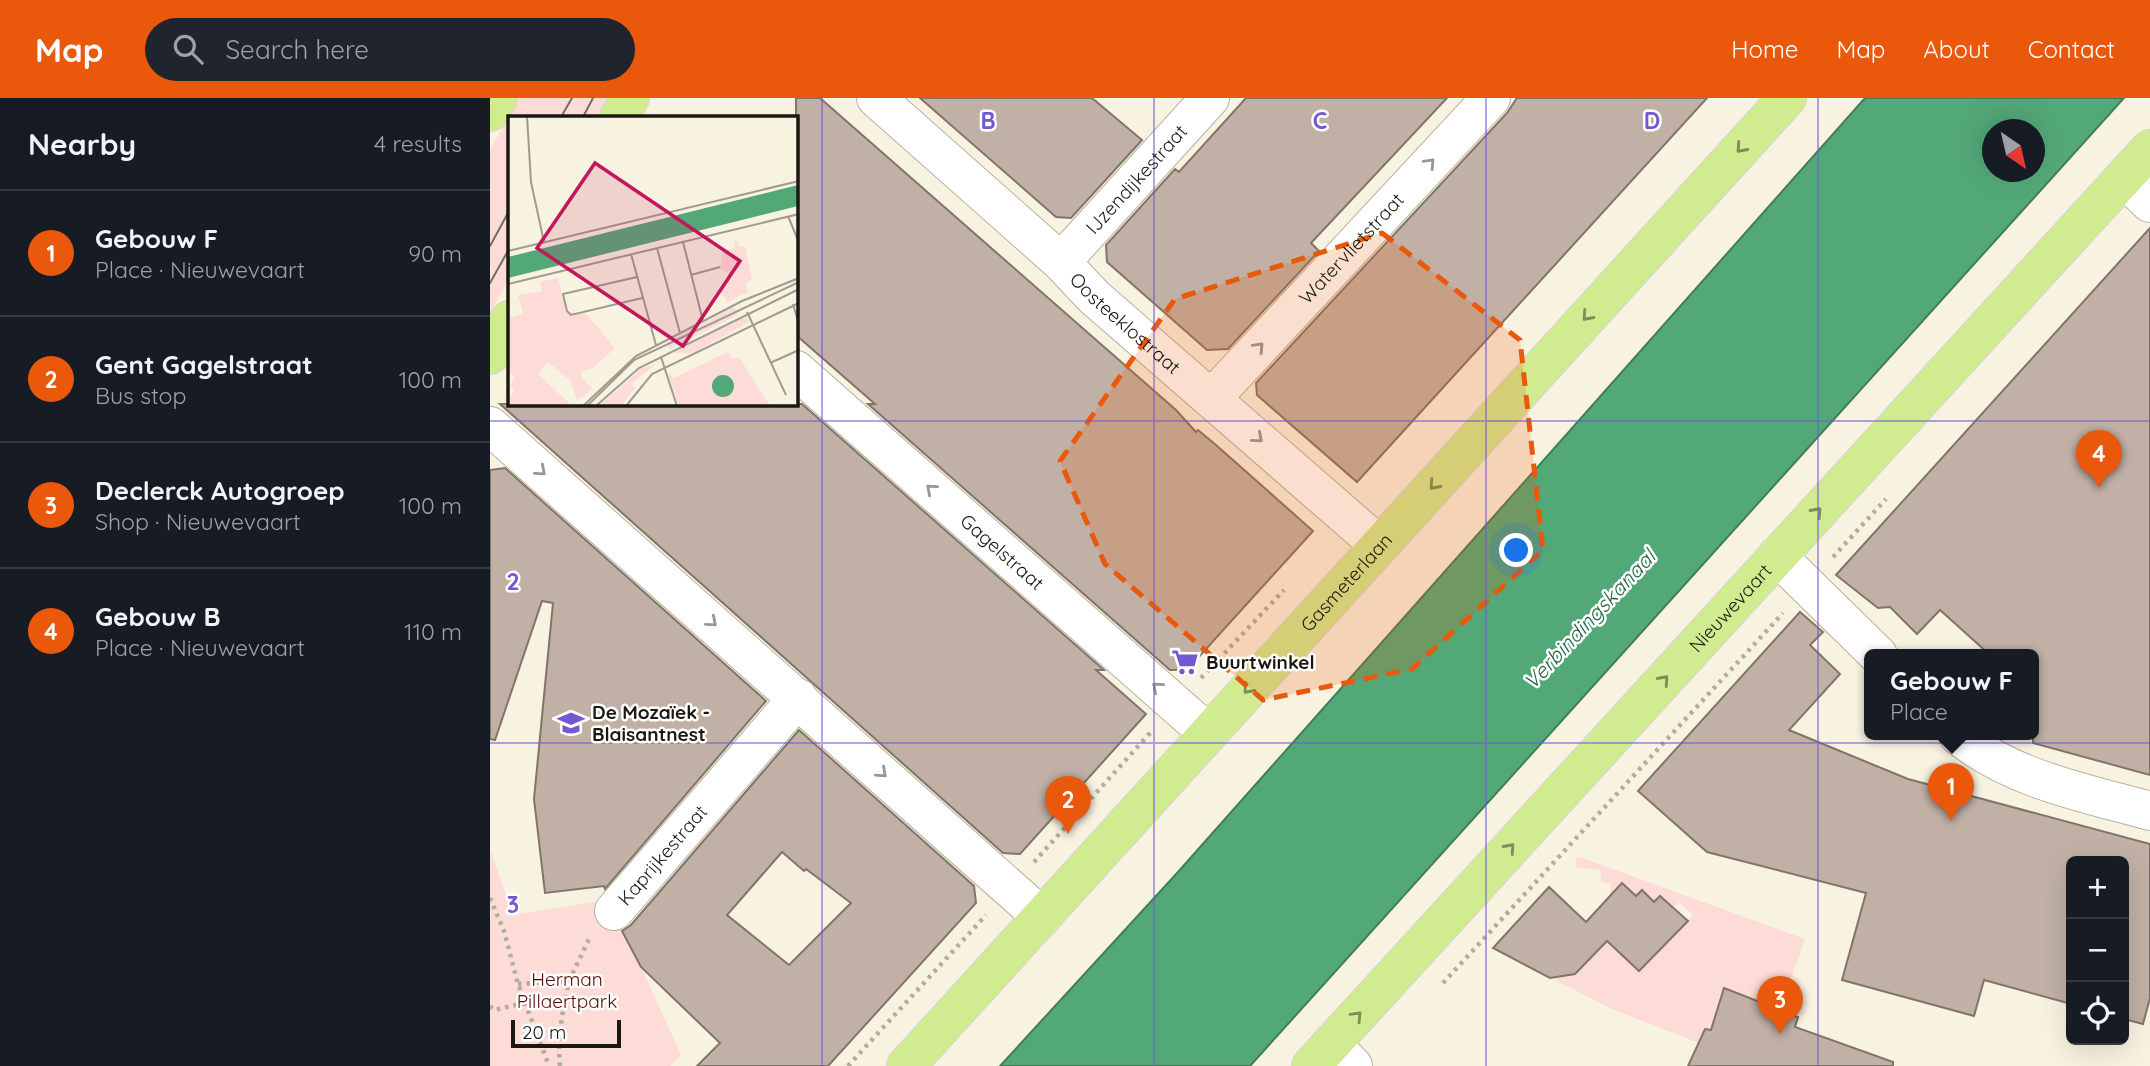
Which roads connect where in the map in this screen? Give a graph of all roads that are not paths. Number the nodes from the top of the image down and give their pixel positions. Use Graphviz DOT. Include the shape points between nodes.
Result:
graph roads {
  1 [pos="498,98"];
  2 [pos="630,98"];
  3 [pos="876,98"];
  4 [pos="1210,98"];
  5 [pos="1491,98"];
  6 [pos="1787,98"];
  7 [pos="490,112"];
  8 [pos="620,116"];
  9 [pos="2150,149"];
  10 [pos="2137,191"];
  11 [pos="1061,262"];
  12 [pos="508,322"];
  13 [pos="490,355"];
  14 [pos="798,372"];
  15 [pos="1213,397"];
  16 [pos="490,426"];
  17 [pos="1379,545"];
  18 [pos="1777,556"];
  19 [pos="1872,649"];
  20 [pos="798,698"];
  21 [pos="1208,733"];
  22 [pos="1964,740"];
  23 [pos="2150,811"];
  24 [pos="614,911"];
  25 [pos="1042,917"];
  26 [pos="1332,1059"];
  27 [pos="906,1066"];
  1 -- 7 [label="main road"];
  2 -- 8 [label="main road"];
  3 -- 11 [label="street, Oosteeklostraat"];
  4 -- 11 [label="street, IJzendijkestraat"];
  15 -- 5 [label="street, Watervlietstraat, one-way"];
  6 -- 17 [label="main road, Gasmeterlaan, one-way"];
  9 -- 10 [label="main road, Nieuwevaart"];
  18 -- 10 [label="main road, Nieuwevaart, one-way"];
  11 -- 15 [label="street, Oosteeklostraat" via="1094,296"];
  12 -- 13 [label="main road"];
  21 -- 14 [label="street, Gagelstraat, one-way"];
  15 -- 17 [label="street, Oosteeklostraat, one-way"];
  16 -- 20 [label="street, one-way"];
  17 -- 21 [label="main road, Gasmeterlaan, one-way"];
  18 -- 19 [label="street"];
  26 -- 18 [label="main road, Nieuwevaart, one-way"];
  20 -- 24 [label="street, Kaprijkestraat"];
  20 -- 25 [label="street, one-way"];
  21 -- 25 [label="main road, Gasmeterlaan"];
  22 -- 23 [label="street" via="2019,772"];
  25 -- 27 [label="main road, Gasmeterlaan"];
}
